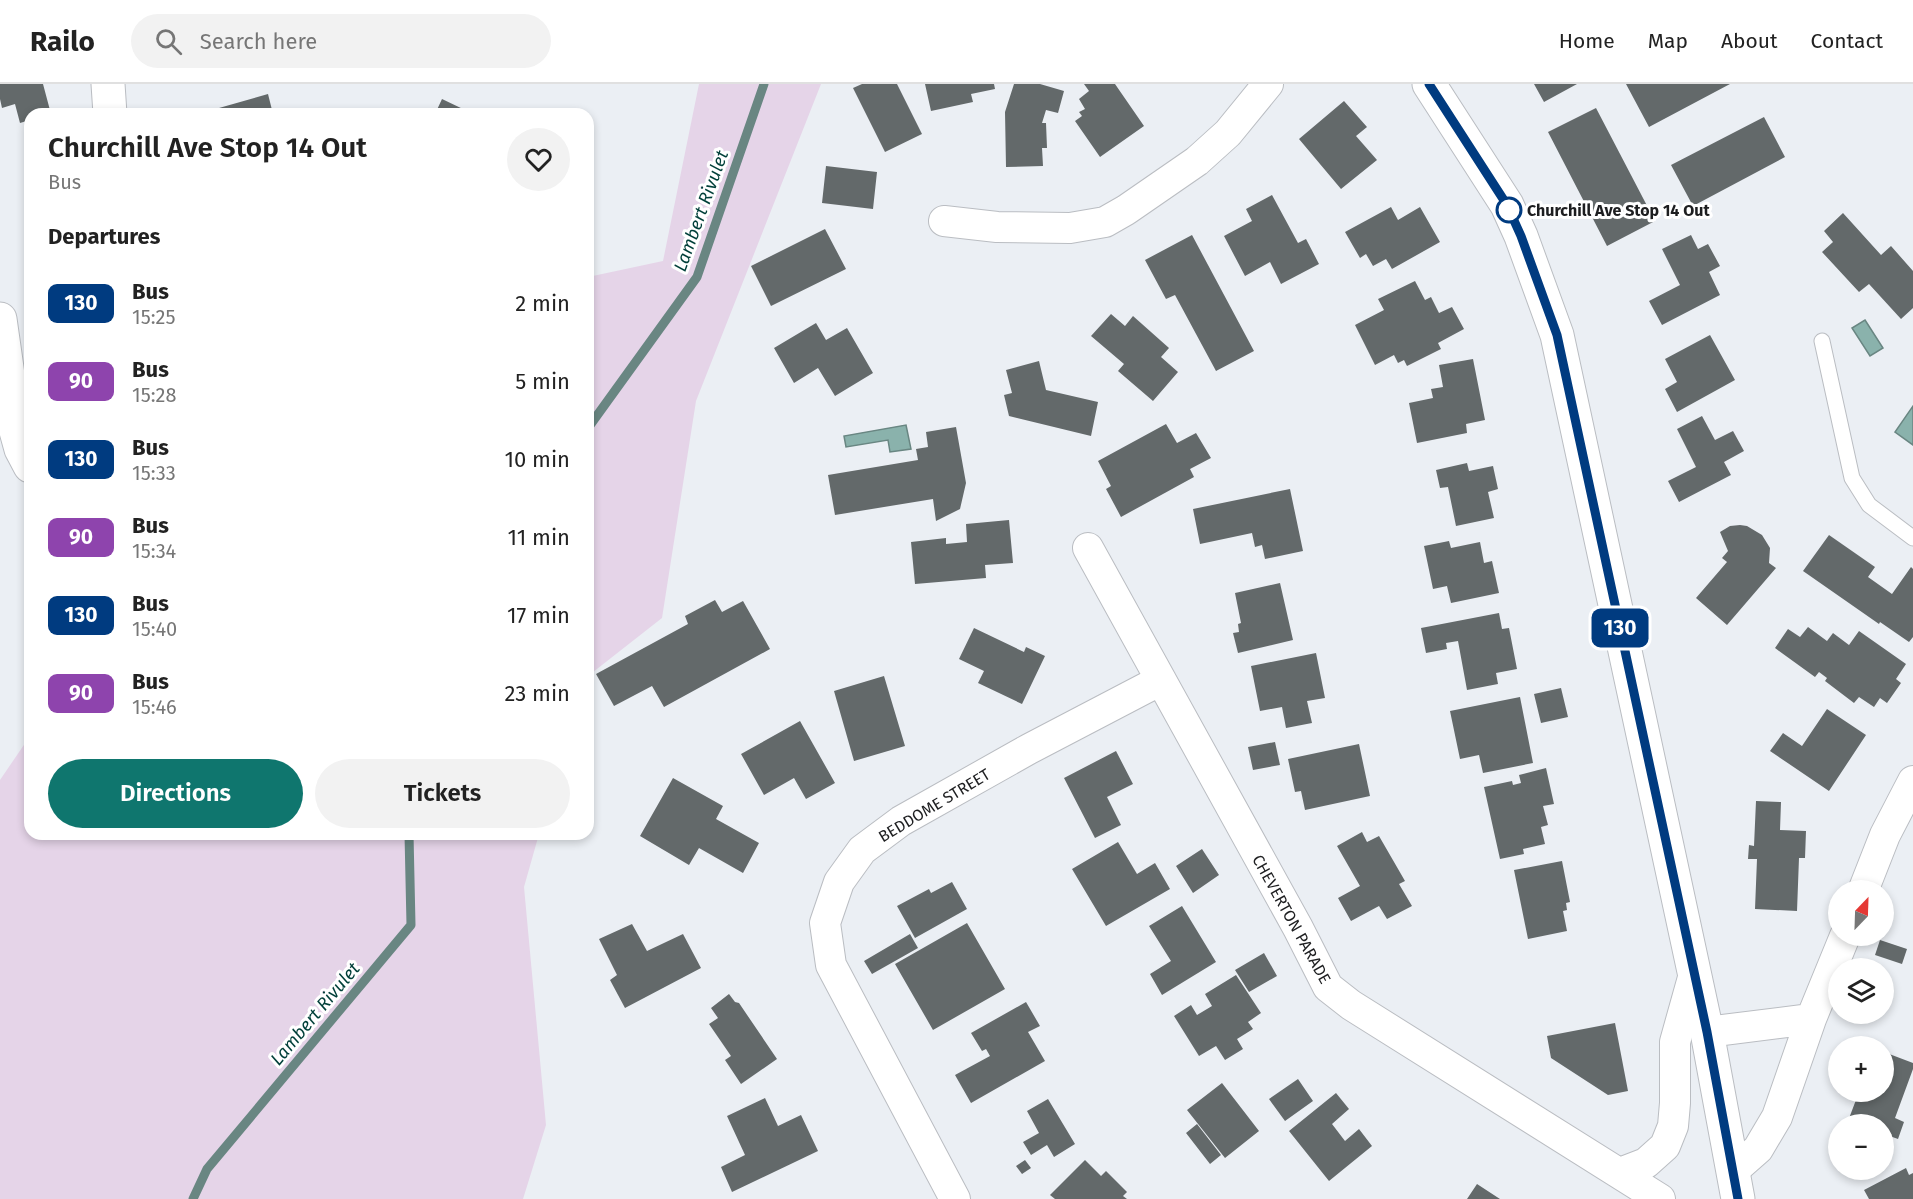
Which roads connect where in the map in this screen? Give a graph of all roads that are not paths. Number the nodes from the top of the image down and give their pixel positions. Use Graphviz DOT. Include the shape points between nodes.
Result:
graph roads {
  1 [pos="108,84"];
  2 [pos="1268,84"];
  3 [pos="1429,84"];
  4 [pos="110,108"];
  5 [pos="944,221"];
  6 [pos="0,319"];
  7 [pos="1822,341"];
  8 [pos="24,455"];
  9 [pos="1913,538"];
  10 [pos="1088,548"];
  11 [pos="1161,680"];
  12 [pos="1913,781"];
  13 [pos="1867,880"];
  14 [pos="1841,946"];
  15 [pos="1694,974"];
  16 [pos="1812,1018"];
  17 [pos="1707,1032"];
  18 [pos="1620,1173"];
  19 [pos="1736,1185"];
  20 [pos="955,1199"];
  21 [pos="1660,1199"];
  1 -- 4 [label="street"];
  2 -- 5 [label="street" via="1228,133 1197,161 1105,222 1070,228 997,227"];
  3 -- 15 [label="street" via="1507,205 1557,335"];
  6 -- 8 [label="street" via="16,431"];
  7 -- 9 [label="lane" via="1852,478 1869,505"];
  10 -- 11 [label="street, CHEVERTON PARADE"];
  11 -- 18 [label="street, CHEVERTON PARADE" via="1328,987"];
  11 -- 20 [label="street, BEDDOME STREET" via="901,821 862,850 840,882 825,923 831,965"];
  12 -- 13 [label="street"];
  14 -- 16 [label="street"];
  15 -- 17 [label="street"];
  15 -- 18 [label="street" via="1674,1042 1673,1126 1665,1146 1653,1157"];
  16 -- 17 [label="street"];
  16 -- 19 [label="street" via="1777,1117"];
  17 -- 19 [label="street"];
  18 -- 21 [label="street, CHEVERTON PARADE"];
}
